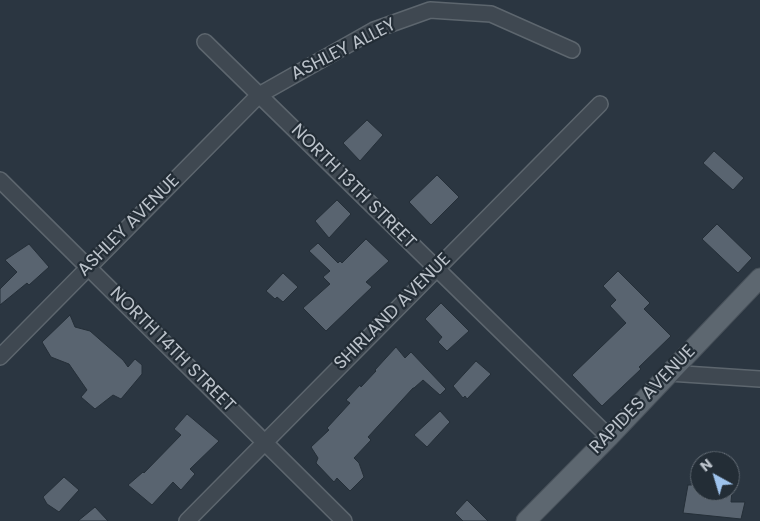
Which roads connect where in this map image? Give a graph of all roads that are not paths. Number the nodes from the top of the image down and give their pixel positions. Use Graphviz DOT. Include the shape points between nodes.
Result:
graph roads {
  1 [pos="205,42"];
  2 [pos="572,50"];
  3 [pos="259,95"];
  4 [pos="600,104"];
  5 [pos="0,180"];
  6 [pos="88,267"];
  7 [pos="436,269"];
  8 [pos="760,278"];
  9 [pos="0,357"];
  10 [pos="669,372"];
  11 [pos="760,379"];
  12 [pos="609,437"];
  13 [pos="265,442"];
  14 [pos="187,521"];
  15 [pos="344,521"];
  16 [pos="526,521"];
  1 -- 3 [label="street, NORTH 13TH STREET"];
  2 -- 3 [label="street, ASHLEY ALLEY" via="491,14 430,10 374,30"];
  3 -- 6 [label="street, ASHLEY AVENUE"];
  3 -- 7 [label="street, NORTH 13TH STREET"];
  4 -- 7 [label="street, SHIRLAND AVENUE"];
  5 -- 6 [label="street, NORTH 14TH STREET"];
  6 -- 9 [label="street, ASHLEY AVENUE"];
  6 -- 13 [label="street, NORTH 14TH STREET"];
  7 -- 12 [label="street, NORTH 13TH STREET"];
  7 -- 13 [label="street, SHIRLAND AVENUE"];
  8 -- 10 [label="main road, RAPIDES AVENUE"];
  10 -- 11 [label="street"];
  10 -- 12 [label="main road, RAPIDES AVENUE"];
  12 -- 16 [label="main road, RAPIDES AVENUE"];
  13 -- 14 [label="street, SHIRLAND AVENUE"];
  13 -- 15 [label="street, NORTH 14TH STREET"];
}
